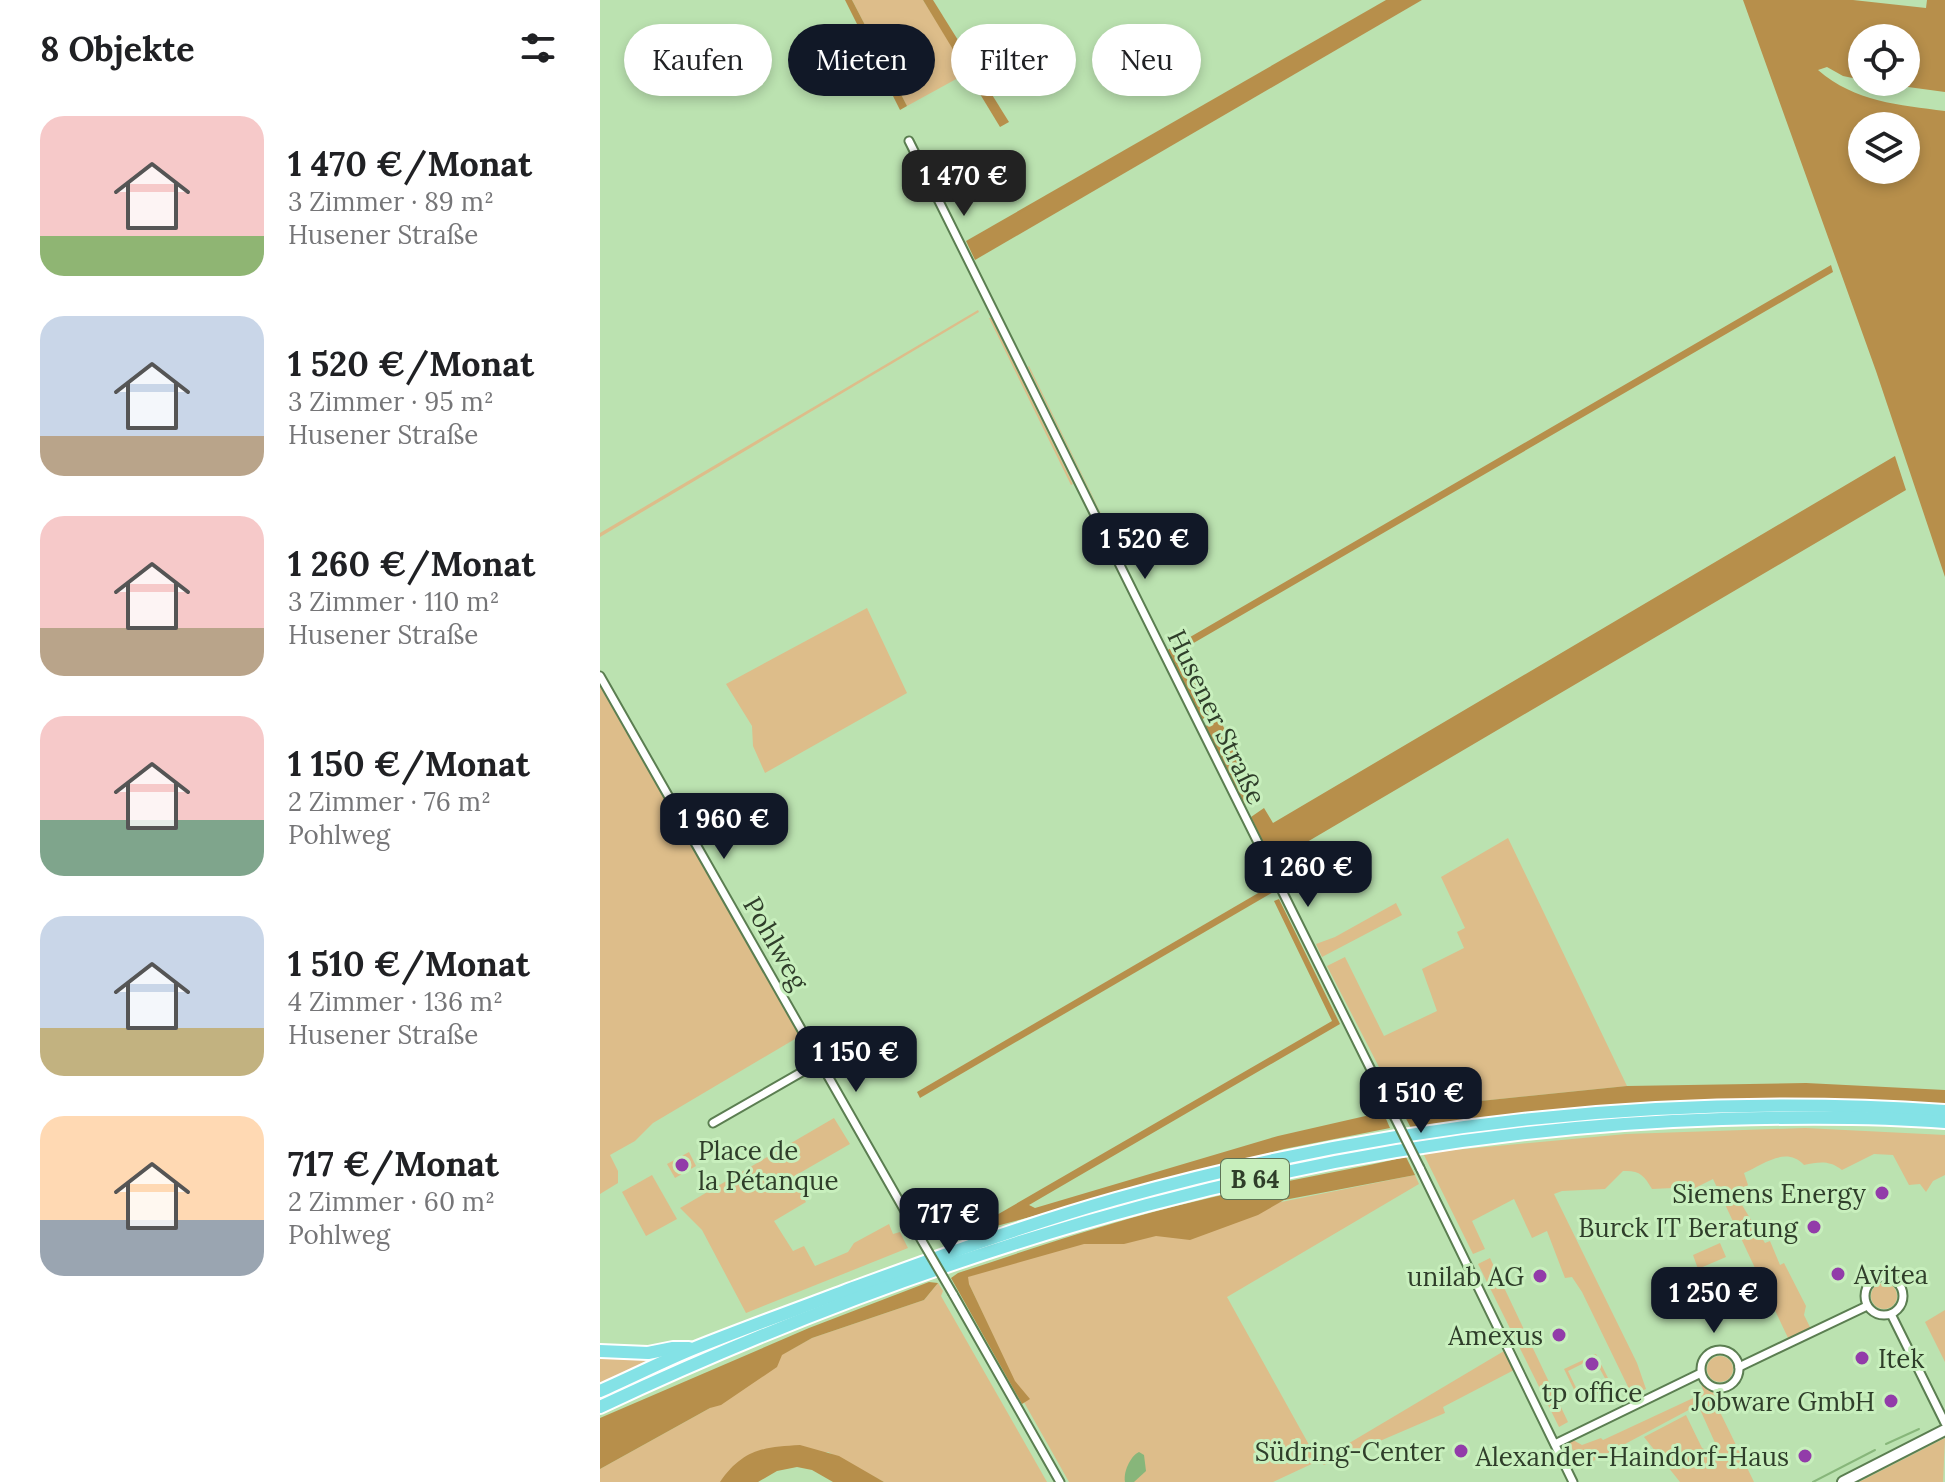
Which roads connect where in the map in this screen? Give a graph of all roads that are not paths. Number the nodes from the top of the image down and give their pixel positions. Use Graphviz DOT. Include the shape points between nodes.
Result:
graph roads {
  1 [pos="909,141"];
  2 [pos="600,676"];
  3 [pos="821,1061"];
  4 [pos="1945,1111"];
  5 [pos="1945,1122"];
  6 [pos="713,1123"];
  7 [pos="1867,1306"];
  8 [pos="1891,1314"];
  9 [pos="693,1349"];
  10 [pos="600,1351"];
  11 [pos="1739,1367"];
  12 [pos="1701,1373"];
  13 [pos="600,1391"];
  14 [pos="600,1407"];
  15 [pos="1945,1423"];
  16 [pos="1945,1430"];
  17 [pos="1555,1444"];
  18 [pos="1060,1482"];
  19 [pos="1573,1482"];
  20 [pos="1843,1482"];
  1 -- 17 [label="street, Husener Straße, bridge"];
  2 -- 3 [label="street, Pohlweg"];
  3 -- 6 [label="street"];
  3 -- 18 [label="street, Pohlweg, bridge"];
  4 -- 9 [label="highway, B 64" via="1814,1106 1625,1110 1376,1140 1116,1199 950,1252"];
  5 -- 14 [label="highway, B 64" via="1809,1117 1626,1122 1449,1142 1291,1170 1113,1213 990,1250 698,1361"];
  7 -- 8 [label="street" via="1877,1314"];
  7 -- 8 [label="street" via="1868,1286 1890,1278 1903,1298"];
  7 -- 11 [label="street"];
  8 -- 15 [label="street"];
  9 -- 10 [label="highway"];
  9 -- 13 [label="highway, B 64"];
  11 -- 12 [label="street" via="1734,1382 1723,1388 1707,1383"];
  11 -- 12 [label="street" via="1732,1354 1718,1350 1702,1362"];
  12 -- 17 [label="street"];
  16 -- 20 [label="main road"];
  17 -- 19 [label="street, Husener Straße"];
}
